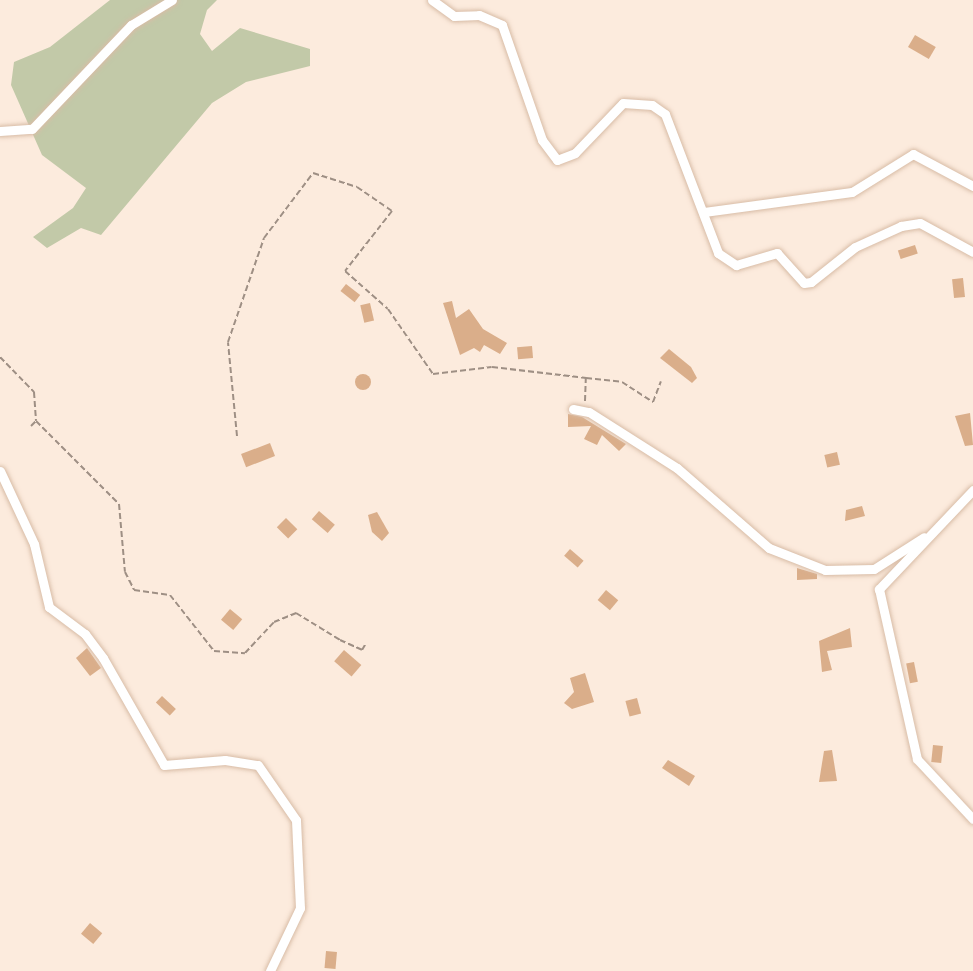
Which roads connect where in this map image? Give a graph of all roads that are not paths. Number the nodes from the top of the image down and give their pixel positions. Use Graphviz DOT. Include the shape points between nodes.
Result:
graph roads {
  1 [pos="172,0"];
  2 [pos="432,0"];
  3 [pos="0,130"];
  4 [pos="973,186"];
  5 [pos="704,212"];
  6 [pos="973,252"];
  7 [pos="573,409"];
  8 [pos="0,471"];
  9 [pos="973,490"];
  10 [pos="924,537"];
  11 [pos="973,819"];
  12 [pos="270,971"];
  1 -- 3 [label="street" via="131,25 32,129"];
  2 -- 5 [label="street" via="454,16 479,15 502,25 542,140 557,160 575,153 623,103 652,105 665,114"];
  4 -- 5 [label="street" via="913,154 852,192"];
  5 -- 6 [label="street" via="718,254 736,264 777,252 804,283 855,247 901,226 920,223"];
  7 -- 10 [label="street" via="584,410 706,489 769,548 825,570 874,569"];
  8 -- 12 [label="street" via="34,544 49,607 85,634 103,658 164,765 225,760 258,765 296,820 300,908"];
  9 -- 10 [label="street"];
  10 -- 11 [label="street" via="879,589 917,759"];
}
